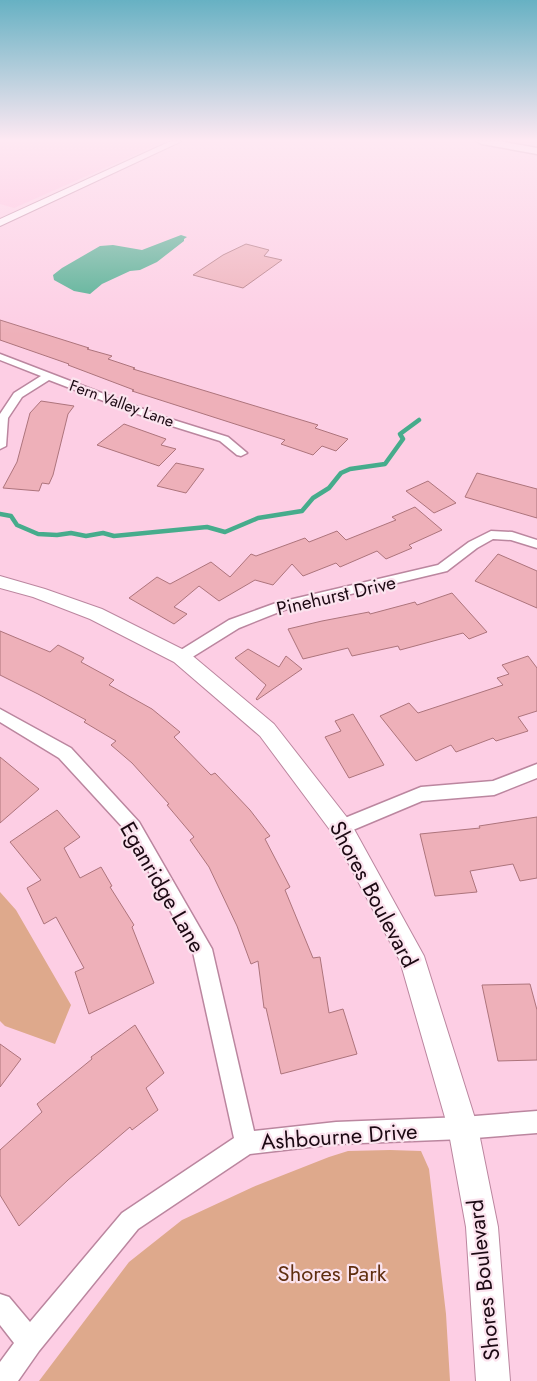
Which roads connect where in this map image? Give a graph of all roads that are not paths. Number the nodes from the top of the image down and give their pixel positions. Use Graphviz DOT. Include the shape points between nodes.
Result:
graph roads {
  1 [pos="40,205"];
  2 [pos="0,224"];
  3 [pos="0,357"];
  4 [pos="48,376"];
  5 [pos="0,446"];
  6 [pos="241,453"];
  7 [pos="537,544"];
  8 [pos="0,582"];
  9 [pos="181,657"];
  10 [pos="0,715"];
  11 [pos="537,771"];
  12 [pos="341,827"];
  13 [pos="537,1122"];
  14 [pos="463,1128"];
  15 [pos="246,1142"];
  16 [pos="0,1306"];
  17 [pos="30,1342"];
  18 [pos="2,1381"];
  19 [pos="493,1381"];
  1 -- 2 [label="street"];
  3 -- 4 [label="street, Fern Valley Lane"];
  4 -- 5 [label="street" via="18,395 3,418"];
  4 -- 6 [label="street, Fern Valley Lane" via="160,419 224,439"];
  7 -- 9 [label="street, Pinehurst Drive" via="512,536 491,535 442,568 281,606 234,624"];
  8 -- 9 [label="street, Shores Boulevard" via="96,614"];
  9 -- 12 [label="street, Shores Boulevard" via="267,730"];
  10 -- 15 [label="street, Eganridge Lane" via="64,753 133,827 202,948"];
  11 -- 12 [label="street" via="494,788 421,794"];
  12 -- 14 [label="street, Shores Boulevard" via="411,956"];
  13 -- 14 [label="street, Ashbourne Drive"];
  14 -- 15 [label="street, Ashbourne Drive" via="336,1133"];
  14 -- 19 [label="street, Shores Boulevard" via="482,1228"];
  15 -- 17 [label="street, Ashbourne Drive" via="130,1221"];
  16 -- 17 [label="street"];
  17 -- 18 [label="street, Ashbourne Drive"];
}
